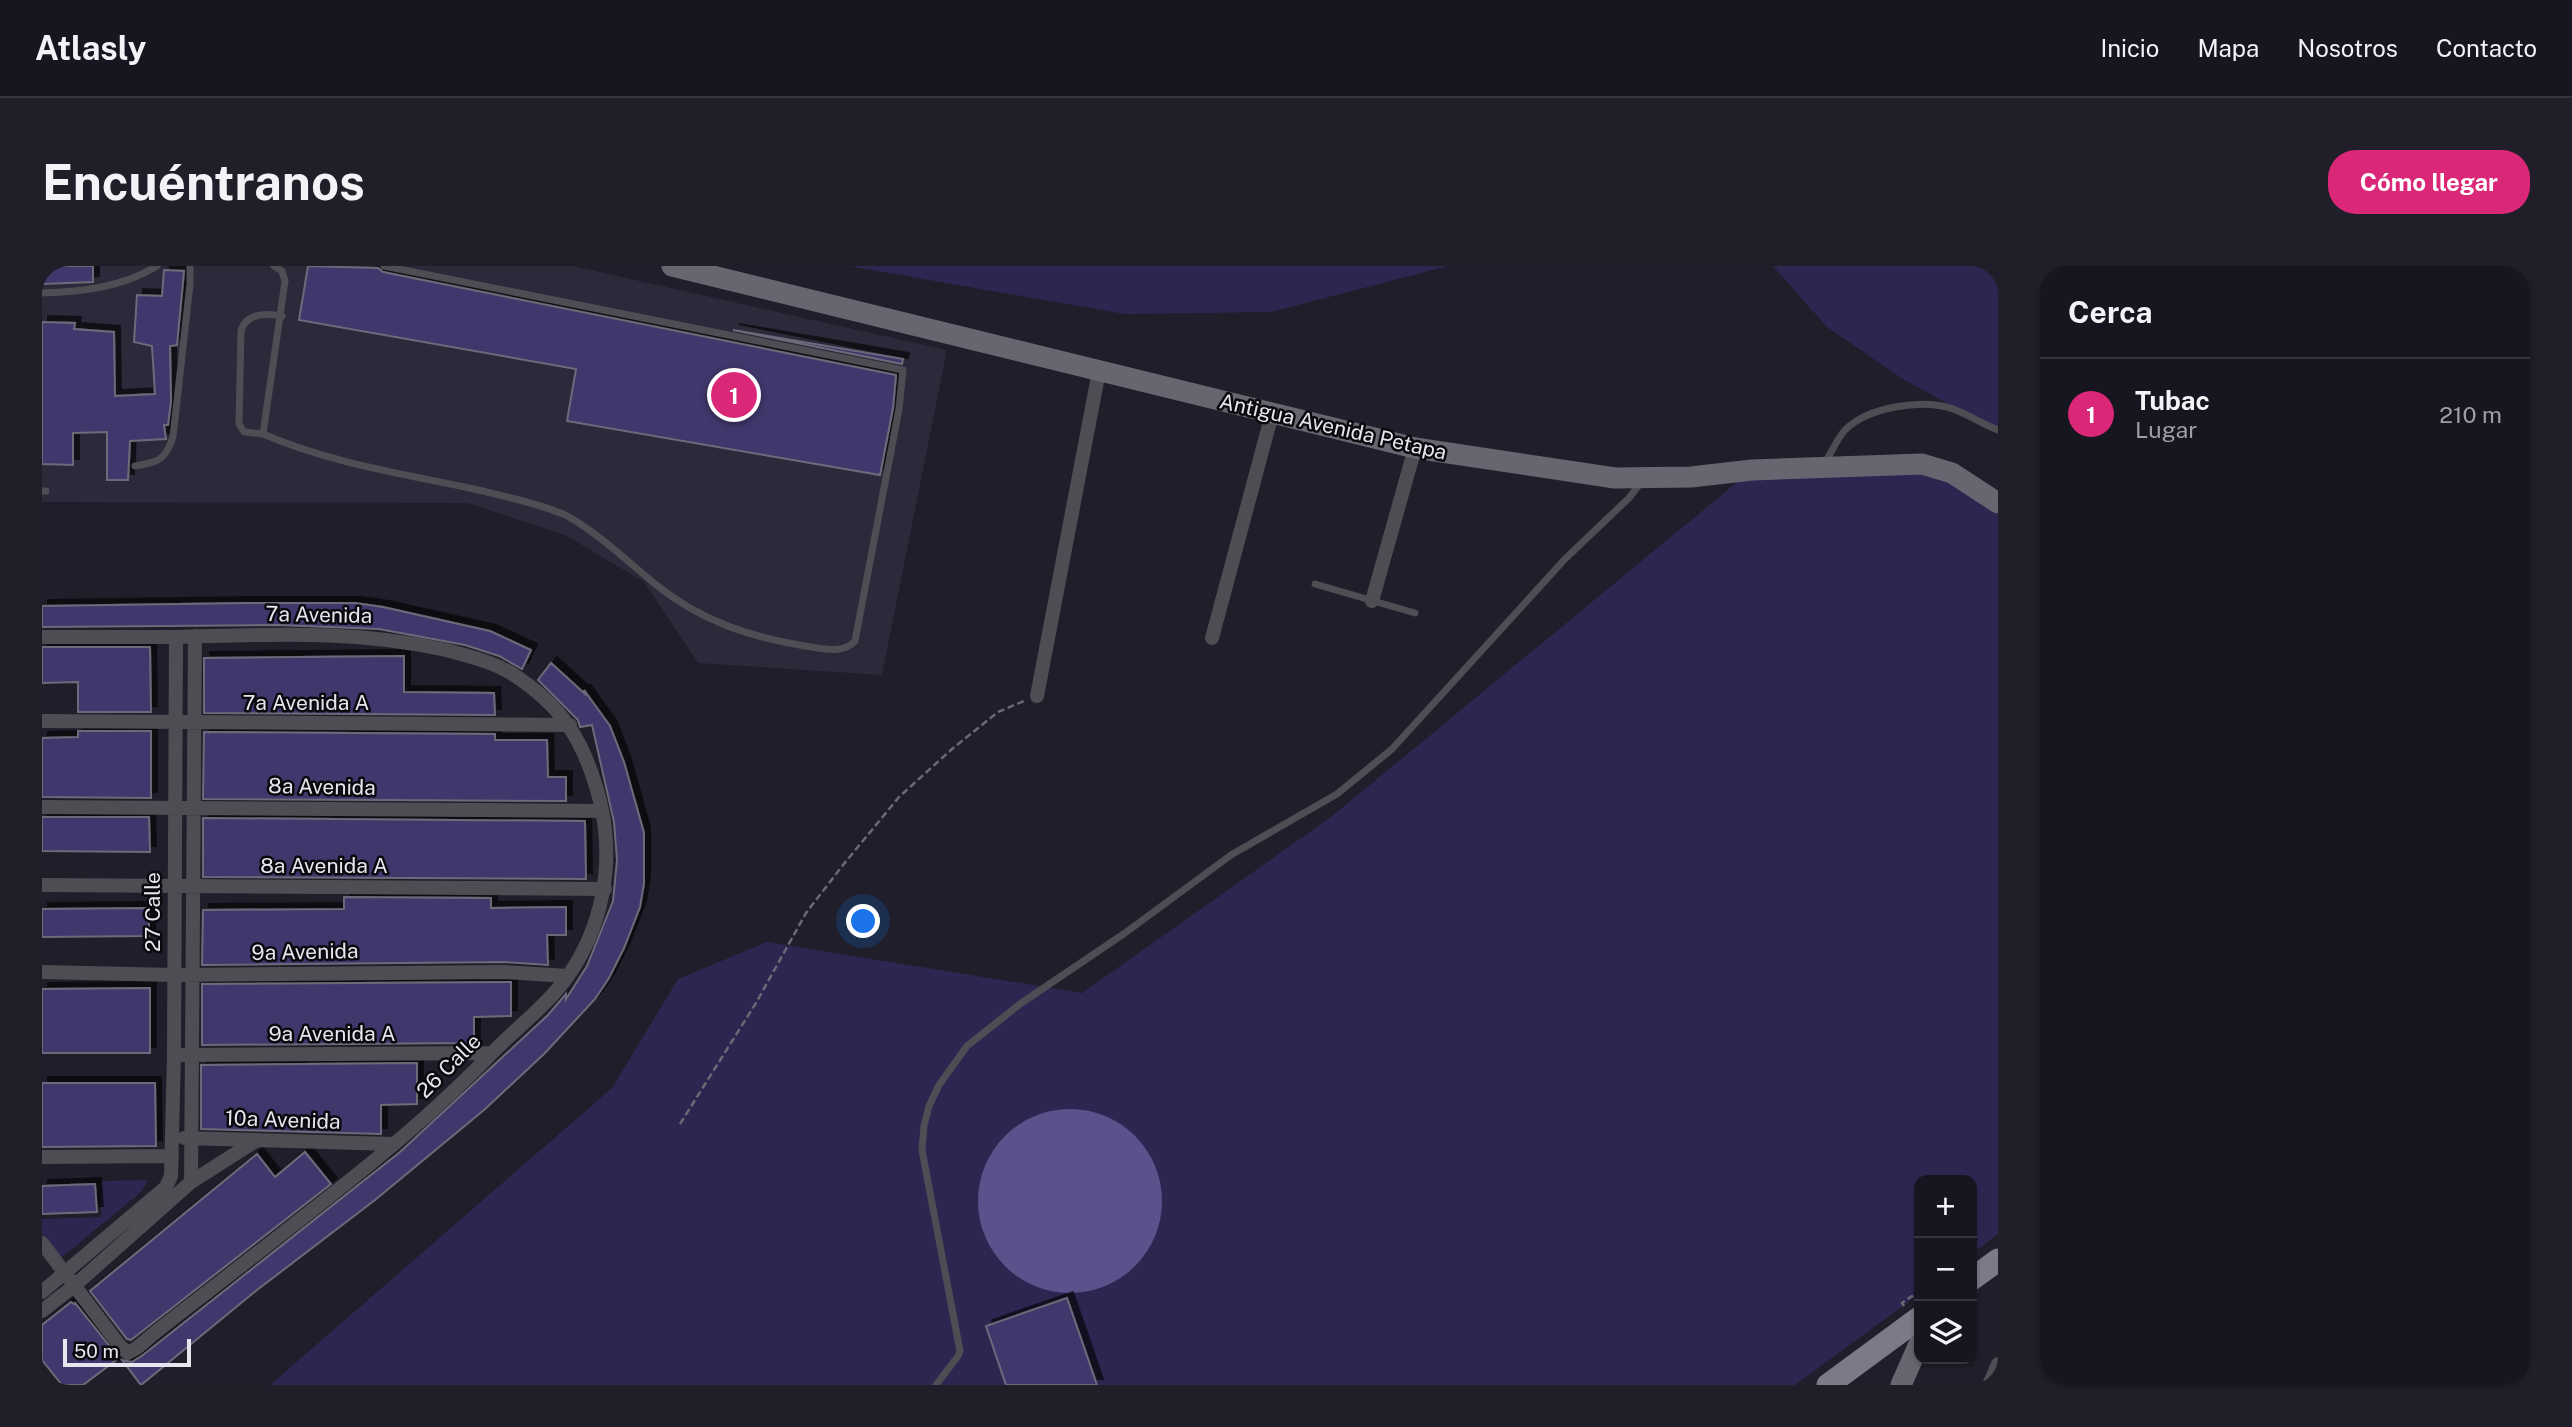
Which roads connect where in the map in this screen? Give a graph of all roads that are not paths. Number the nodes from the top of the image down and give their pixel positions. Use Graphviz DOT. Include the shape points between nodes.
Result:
graph roads {
  1 [pos="157,266"];
  2 [pos="190,266"];
  3 [pos="274,266"];
  4 [pos="384,266"];
  5 [pos="673,266"];
  6 [pos="286,268"];
  7 [pos="42,293"];
  8 [pos="282,316"];
  9 [pos="1100,371"];
  10 [pos="1272,414"];
  11 [pos="1998,429"];
  12 [pos="263,434"];
  13 [pos="1415,448"];
  14 [pos="135,466"];
  15 [pos="1823,468"];
  16 [pos="1644,478"];
  17 [pos="1998,503"];
  18 [pos="1315,584"];
  19 [pos="1372,601"];
  20 [pos="1415,613"];
  21 [pos="195,636"];
  22 [pos="42,637"];
  23 [pos="176,637"];
  24 [pos="1212,638"];
  25 [pos="1037,696"];
  26 [pos="42,721"];
  27 [pos="174,724"];
  28 [pos="193,724"];
  29 [pos="570,725"];
  30 [pos="194,806"];
  31 [pos="42,807"];
  32 [pos="174,807"];
  33 [pos="602,811"];
  34 [pos="42,885"];
  35 [pos="192,886"];
  36 [pos="174,887"];
  37 [pos="605,889"];
  38 [pos="42,972"];
  39 [pos="192,974"];
  40 [pos="174,975"];
  41 [pos="568,976"];
  42 [pos="491,1053"];
  43 [pos="174,1055"];
  44 [pos="191,1055"];
  45 [pos="172,1138"];
  46 [pos="193,1138"];
  47 [pos="257,1140"];
  48 [pos="393,1144"];
  49 [pos="172,1156"];
  50 [pos="42,1157"];
  51 [pos="191,1182"];
  52 [pos="42,1243"];
  53 [pos="1996,1266"];
  54 [pos="65,1273"];
  55 [pos="1977,1276"];
  56 [pos="74,1286"];
  57 [pos="42,1292"];
  58 [pos="42,1311"];
  59 [pos="1911,1311"];
  60 [pos="1914,1355"];
  61 [pos="1998,1364"];
  62 [pos="936,1385"];
  63 [pos="1828,1385"];
  64 [pos="1901,1385"];
  65 [pos="1989,1385"];
  1 -- 7 [label="lane" via="118,283"];
  2 -- 14 [label="lane" via="173,437 168,453 156,462"];
  3 -- 6 [label="lane"];
  4 -- 12 [label="lane" via="903,370 855,641 844,649 821,648 725,627 689,609 568,516 502,495 328,456"];
  5 -- 9 [label="main road, Antigua Avenida Petapa"];
  6 -- 8 [label="lane"];
  8 -- 12 [label="lane"];
  8 -- 12 [label="lane" via="258,315 247,320 241,331 239,424 244,432"];
  9 -- 10 [label="main road, Antigua Avenida Petapa"];
  9 -- 25 [label="street"];
  10 -- 13 [label="main road, Antigua Avenida Petapa"];
  10 -- 24 [label="street"];
  11 -- 15 [label="lane" via="1953,409 1910,403 1870,415 1845,430"];
  13 -- 16 [label="main road, Antigua Avenida Petapa" via="1615,478"];
  13 -- 19 [label="street"];
  15 -- 16 [label="main road, Antigua Avenida Petapa"];
  15 -- 17 [label="main road, Antigua Avenida Petapa" via="1922,464 1952,473"];
  16 -- 62 [label="lane" via="1392,749 1337,794 1231,855 967,1046 929,1106 922,1139 960,1351"];
  18 -- 19 [label="lane"];
  19 -- 20 [label="lane"];
  21 -- 23 [label="street, 7a Avenida"];
  21 -- 28 [label="street, 27 Calle"];
  21 -- 29 [label="street, 7a Avenida" via="334,634 392,639 456,653 508,671"];
  22 -- 23 [label="street, 7a Avenida"];
  23 -- 27 [label="street, 27 Calle"];
  26 -- 27 [label="street, 7a Avenida A"];
  27 -- 28 [label="street, 7a Avenida A"];
  27 -- 32 [label="street, 27 Calle"];
  28 -- 29 [label="street, 7a Avenida A"];
  28 -- 30 [label="street, 27 Calle"];
  29 -- 33 [label="street, 26 Calle" via="592,774"];
  30 -- 32 [label="street, 8a Avenida"];
  30 -- 33 [label="street, 8a Avenida"];
  30 -- 35 [label="street, 27 Calle"];
  31 -- 32 [label="street, 8a Avenida"];
  32 -- 36 [label="street, 27 Calle"];
  33 -- 37 [label="street, 26 Calle"];
  34 -- 36 [label="street, 8a Avenida A"];
  35 -- 36 [label="street, 8a Avenida A"];
  35 -- 37 [label="street, 8a Avenida A"];
  35 -- 39 [label="street, 27 Calle"];
  36 -- 40 [label="street, 27 Calle"];
  37 -- 41 [label="street, 26 Calle"];
  38 -- 40 [label="street, 9a Avenida"];
  39 -- 40 [label="street, 9a Avenida"];
  39 -- 41 [label="street, 9a Avenida" via="504,972"];
  39 -- 44 [label="street, 27 Calle"];
  40 -- 43 [label="street, 27 Calle"];
  41 -- 42 [label="street, 26 Calle"];
  42 -- 44 [label="street, 9a Avenida A"];
  42 -- 48 [label="street, 26 Calle"];
  43 -- 44 [label="street, 9a Avenida A"];
  43 -- 45 [label="street, 27 Calle"];
  44 -- 46 [label="street, 27 Calle"];
  45 -- 46 [label="street, 10a Avenida"];
  45 -- 49 [label="street, 27 Calle"];
  46 -- 47 [label="street, 10a Avenida"];
  46 -- 51 [label="street, 27 Calle"];
  47 -- 48 [label="street, 10a Avenida"];
  47 -- 51 [label="street"];
  48 -- 56 [label="street, 26 Calle" via="128,1353"];
  49 -- 50 [label="street"];
  49 -- 54 [label="street, 27 Calle" via="166,1186"];
  51 -- 56 [label="street"];
  52 -- 54 [label="street"];
  53 -- 55 [label="main road"];
  54 -- 56 [label="street"];
  54 -- 57 [label="street"];
  56 -- 58 [label="street"];
  59 -- 63 [label="main road"];
  60 -- 64 [label="main road"];
  61 -- 65 [label="street"];
}
